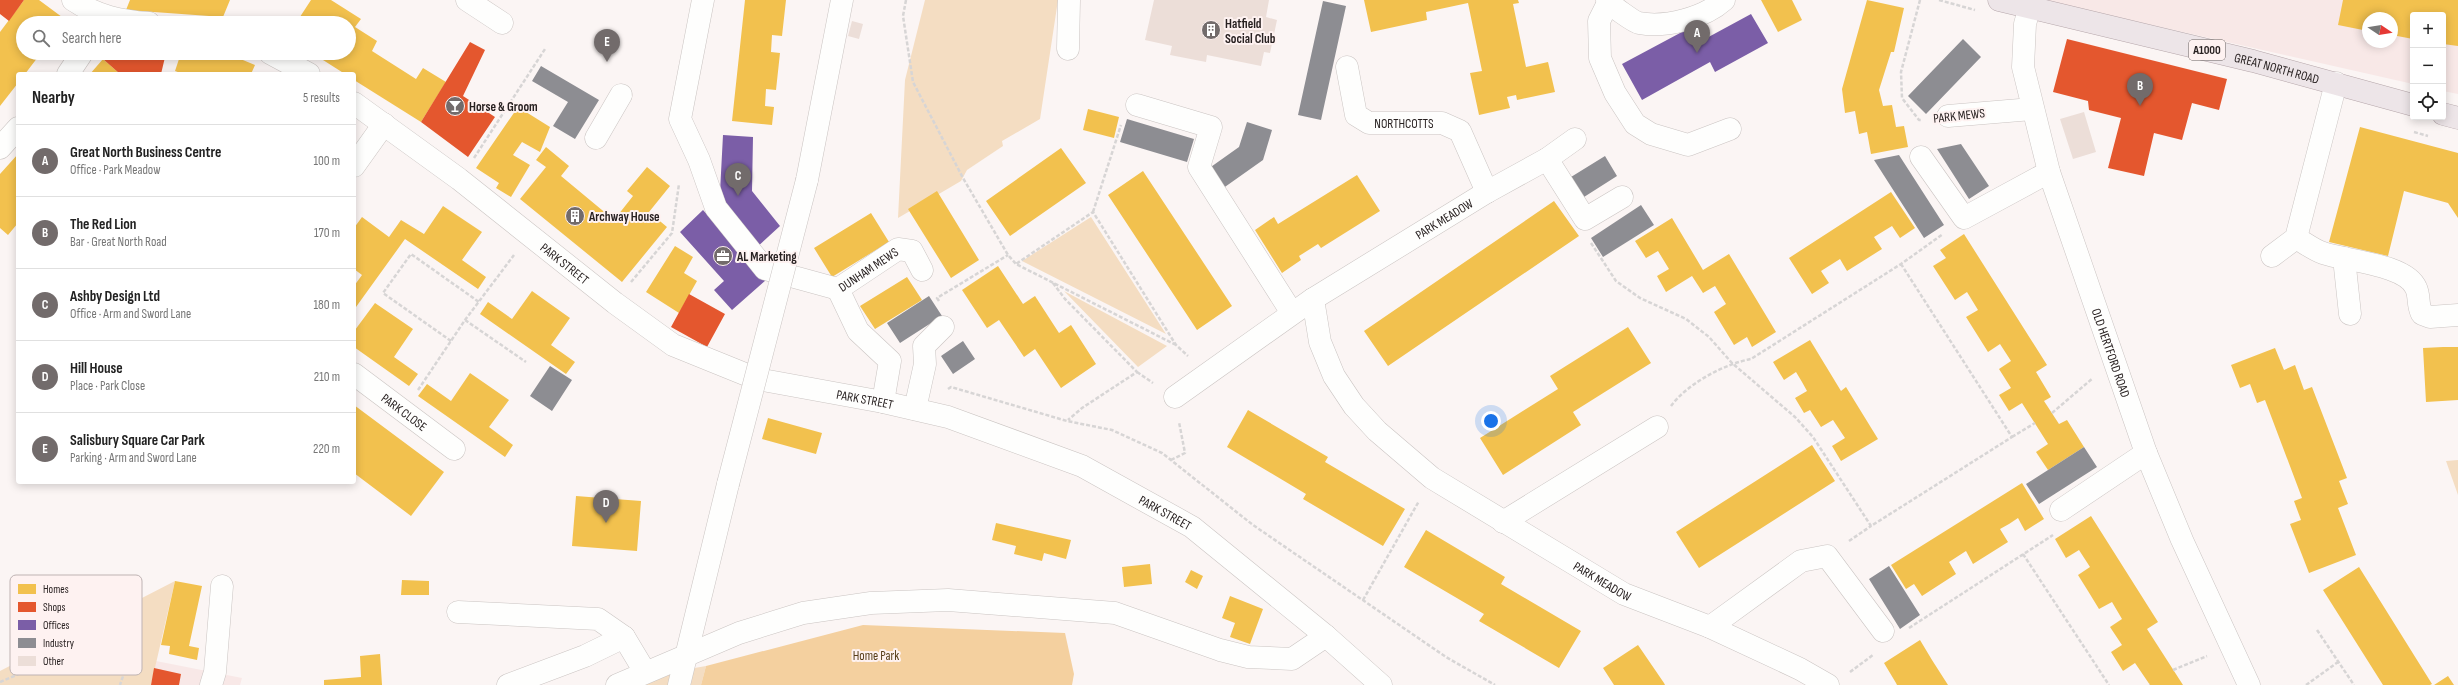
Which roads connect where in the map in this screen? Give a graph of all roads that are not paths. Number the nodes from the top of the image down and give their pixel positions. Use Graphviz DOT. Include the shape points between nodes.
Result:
graph roads {
  1 [pos="73,0"];
  2 [pos="467,0"];
  3 [pos="703,0"];
  4 [pos="842,0"];
  5 [pos="1069,0"];
  6 [pos="1724,0"];
  7 [pos="1607,1"];
  8 [pos="1990,6"];
  9 [pos="2030,6"];
  10 [pos="95,16"];
  11 [pos="502,23"];
  12 [pos="1068,49"];
  13 [pos="77,60"];
  14 [pos="283,60"];
  15 [pos="1348,67"];
  16 [pos="69,72"];
  17 [pos="304,72"];
  18 [pos="2336,83"];
  19 [pos="621,95"];
  20 [pos="356,104"];
  21 [pos="2410,104"];
  22 [pos="1137,105"];
  23 [pos="2032,109"];
  24 [pos="2446,115"];
  25 [pos="1948,116"];
  26 [pos="2458,118"];
  27 [pos="384,124"];
  28 [pos="1730,129"];
  29 [pos="16,130"];
  30 [pos="596,138"];
  31 [pos="1575,139"];
  32 [pos="0,148"];
  33 [pos="1921,157"];
  34 [pos="1547,159"];
  35 [pos="356,163"];
  36 [pos="2049,172"];
  37 [pos="1487,192"];
  38 [pos="1622,197"];
  39 [pos="2296,238"];
  40 [pos="2272,256"];
  41 [pos="2344,258"];
  42 [pos="922,270"];
  43 [pos="838,289"];
  44 [pos="1313,299"];
  45 [pos="1292,313"];
  46 [pos="2350,314"];
  47 [pos="2458,315"];
  48 [pos="943,327"];
  49 [pos="356,376"];
  50 [pos="1175,397"];
  51 [pos="883,402"];
  52 [pos="915,409"];
  53 [pos="1657,427"];
  54 [pos="454,449"];
  55 [pos="2146,453"];
  56 [pos="2061,510"];
  57 [pos="1503,522"];
  58 [pos="222,586"];
  59 [pos="458,612"];
  60 [pos="1710,627"];
  61 [pos="1884,631"];
  62 [pos="1326,636"];
  63 [pos="624,637"];
  64 [pos="687,656"];
  65 [pos="645,672"];
  66 [pos="211,685"];
  67 [pos="508,685"];
  68 [pos="616,685"];
  69 [pos="679,685"];
  70 [pos="1381,685"];
  71 [pos="1828,685"];
  72 [pos="2250,685"];
  1 -- 10 [label="street"];
  2 -- 11 [label="street"];
  3 -- 43 [label="street" via="680,119 699,160 716,208 766,269"];
  4 -- 64 [label="street, bridge" via="808,180 728,484"];
  5 -- 12 [label="street"];
  6 -- 7 [label="street" via="1715,8 1673,23 1638,23"];
  7 -- 28 [label="street" via="1599,21 1600,58 1615,93 1634,124 1650,134 1688,145"];
  8 -- 9 [label="main road, GREAT NORTH ROAD / A1000"];
  9 -- 18 [label="main road, GREAT NORTH ROAD / A1000"];
  9 -- 23 [label="street, OLD HERTFORD ROAD" via="2025,24 2023,68"];
  13 -- 16 [label="street"];
  14 -- 17 [label="street"];
  15 -- 37 [label="street, NORTHCOTTS" via="1356,115 1370,123 1442,123 1460,131"];
  18 -- 21 [label="main road, GREAT NORTH ROAD / A1000"];
  18 -- 39 [label="street"];
  19 -- 30 [label="street"];
  20 -- 27 [label="street, PARK STREET"];
  22 -- 45 [label="street" via="1211,127 1199,166"];
  23 -- 25 [label="street, PARK MEWS"];
  23 -- 36 [label="street, OLD HERTFORD ROAD"];
  24 -- 26 [label="main road"];
  27 -- 35 [label="street"];
  27 -- 51 [label="street, PARK STREET" via="673,345 757,379"];
  29 -- 32 [label="street"];
  31 -- 34 [label="street, PARK MEADOW"];
  33 -- 36 [label="street" via="1964,218"];
  34 -- 37 [label="street, PARK MEADOW"];
  34 -- 38 [label="street" via="1586,220"];
  36 -- 55 [label="street, OLD HERTFORD ROAD"];
  37 -- 44 [label="street, PARK MEADOW"];
  39 -- 40 [label="street"];
  39 -- 41 [label="street" via="2322,253"];
  41 -- 46 [label="street"];
  41 -- 47 [label="street" via="2407,276 2416,288 2418,306 2422,314 2430,317"];
  42 -- 43 [label="street, DUNHAM MEWS" via="912,252 898,249"];
  43 -- 51 [label="street, DUNHAM MEWS" via="858,331 890,361"];
  44 -- 45 [label="street, PARK MEADOW"];
  44 -- 57 [label="street, PARK MEADOW" via="1320,342 1334,376 1354,406 1377,431 1432,478"];
  45 -- 50 [label="street, PARK MEADOW"];
  48 -- 52 [label="street" via="924,346 924,364"];
  49 -- 54 [label="street, PARK CLOSE"];
  51 -- 52 [label="street, PARK STREET"];
  52 -- 62 [label="street, PARK STREET" via="948,417 1082,466 1192,527"];
  53 -- 57 [label="street"];
  55 -- 56 [label="street"];
  55 -- 72 [label="street, OLD HERTFORD ROAD" via="2182,540"];
  57 -- 60 [label="street, PARK MEADOW" via="1624,594"];
  58 -- 66 [label="street" via="215,672"];
  59 -- 63 [label="street" via="598,619"];
  60 -- 61 [label="street" via="1801,561 1827,556"];
  60 -- 71 [label="street, PARK MEADOW" via="1800,669"];
  62 -- 64 [label="street" via="1292,659 1248,657 1220,650 1115,613 948,600 871,603 803,613 739,633"];
  62 -- 70 [label="street, PARK STREET"];
  63 -- 65 [label="street"];
  63 -- 67 [label="street" via="585,656"];
  64 -- 65 [label="street"];
  64 -- 69 [label="street"];
  65 -- 68 [label="street"];
}
